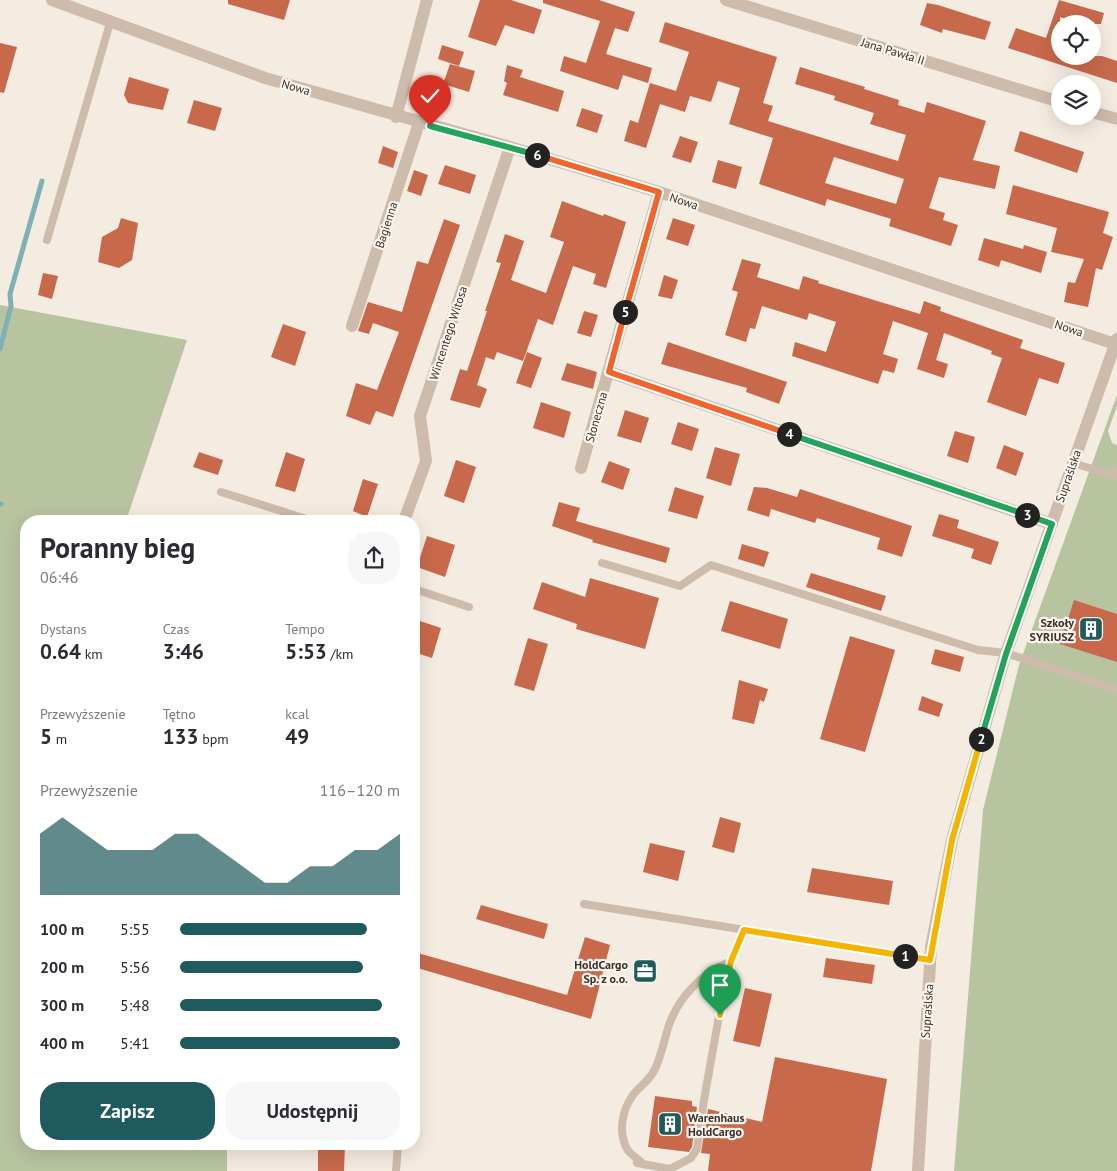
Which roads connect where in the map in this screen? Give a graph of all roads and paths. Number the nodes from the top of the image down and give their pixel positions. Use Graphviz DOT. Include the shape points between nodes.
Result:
graph roads {
  1 [pos="52,0"];
  2 [pos="427,0"];
  3 [pos="726,0"];
  4 [pos="110,23"];
  5 [pos="1051,99"];
  6 [pos="1101,115"];
  7 [pos="396,117"];
  8 [pos="1117,119"];
  9 [pos="419,123"];
  10 [pos="510,147"];
  11 [pos="659,192"];
  12 [pos="47,240"];
  13 [pos="352,326"];
  14 [pos="1116,341"];
  15 [pos="609,372"];
  16 [pos="1073,463"];
  17 [pos="581,468"];
  18 [pos="1116,474"];
  19 [pos="221,492"];
  20 [pos="294,515"];
  21 [pos="406,515"];
  22 [pos="1052,524"];
  23 [pos="602,563"];
  24 [pos="420,591"];
  25 [pos="470,607"];
  26 [pos="1006,654"];
  27 [pos="1117,690"];
  28 [pos="584,904"];
  29 [pos="744,930"];
  30 [pos="930,960"];
  31 [pos="731,961"];
  32 [pos="398,1150"];
  33 [pos="396,1171"];
  34 [pos="918,1171"];
  1 -- 4 [label="street, Nowa"];
  2 -- 7 [label="street"];
  3 -- 5 [label="street, Jana Pawła II"];
  4 -- 7 [label="street, Nowa" via="265,78"];
  4 -- 12 [label="lane"];
  6 -- 8 [label="street"];
  7 -- 9 [label="street, Nowa"];
  9 -- 10 [label="street, Nowa"];
  9 -- 13 [label="street, Bagienna"];
  10 -- 11 [label="street, Nowa"];
  10 -- 21 [label="street, Wincentego Witosa" via="420,416 426,460"];
  11 -- 14 [label="street, Nowa"];
  11 -- 15 [label="street, Słoneczna"];
  14 -- 16 [label="street, Supraślska"];
  15 -- 17 [label="street, Słoneczna"];
  15 -- 22 [label="street"];
  16 -- 18 [label="lane"];
  16 -- 22 [label="street, Supraślska"];
  19 -- 20 [label="lane"];
  22 -- 26 [label="street, Supraślska"];
  23 -- 26 [label="lane" via="680,586 711,565 978,650"];
  24 -- 25 [label="lane"];
  26 -- 27 [label="lane"];
  26 -- 30 [label="street, Supraślska" via="952,840"];
  28 -- 29 [label="lane"];
  29 -- 30 [label="lane"];
  29 -- 31 [label="lane"];
  30 -- 34 [label="street, Supraślska"];
  31 -- 31 [label="lane" via="704,1100 698,1149 691,1158 670,1169 637,1164 641,1162 627,1150 623,1113 633,1095 652,1075 660,1059 668,1026 684,995 714,968"];
  32 -- 33 [label="lane"];
}
